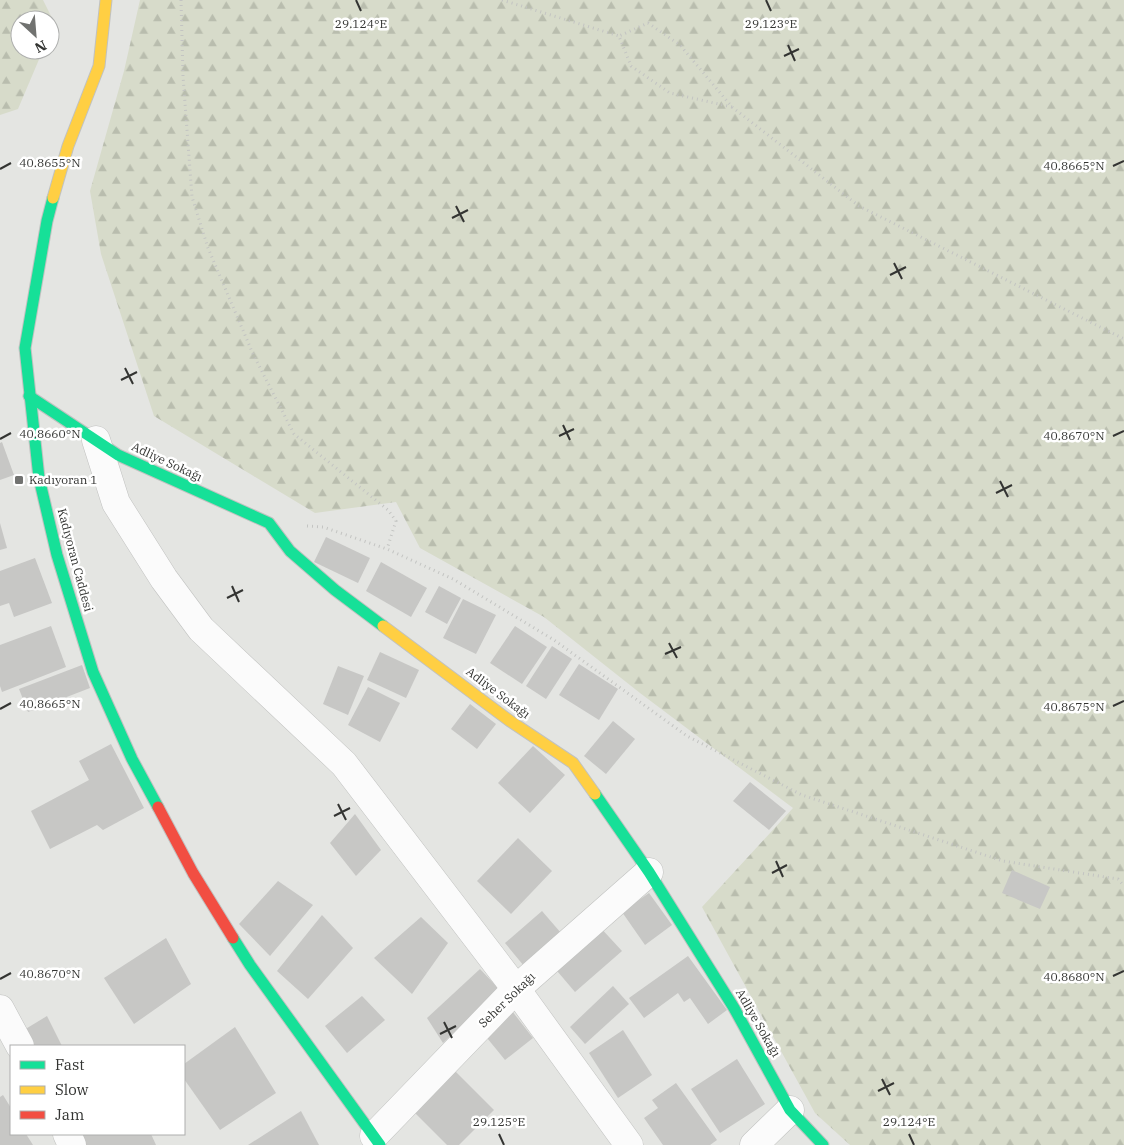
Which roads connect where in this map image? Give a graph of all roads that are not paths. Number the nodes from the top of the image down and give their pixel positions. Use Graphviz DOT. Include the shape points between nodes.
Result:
graph roads {
  1 [pos="106,0"];
  2 [pos="29,396"];
  3 [pos="96,440"];
  4 [pos="649,872"];
  5 [pos="516,989"];
  6 [pos="0,1009"];
  7 [pos="19,1045"];
  8 [pos="790,1110"];
  9 [pos="377,1140"];
  10 [pos="628,1145"];
  11 [pos="754,1145"];
  12 [pos="823,1145"];
  1 -- 2 [label="street, Kadıyoran Caddesi" via="99,66 68,146 47,221 25,348"];
  2 -- 3 [label="street, Adliye Sokağı"];
  2 -- 9 [label="street, Kadıyoran Caddesi" via="39,478 57,555 93,672 132,760 193,873 250,965"];
  3 -- 4 [label="street, Adliye Sokağı" via="118,454 269,523 290,551 335,590 510,721 573,763"];
  3 -- 5 [label="street" via="116,503 164,579 202,629 344,764"];
  4 -- 5 [label="street, Seher Sokağı"];
  4 -- 8 [label="street, Adliye Sokağı" via="734,1008"];
  5 -- 9 [label="street, Seher Sokağı"];
  5 -- 10 [label="street"];
  6 -- 7 [label="street"];
  8 -- 11 [label="street"];
  8 -- 12 [label="street, Adliye Sokağı"];
}
